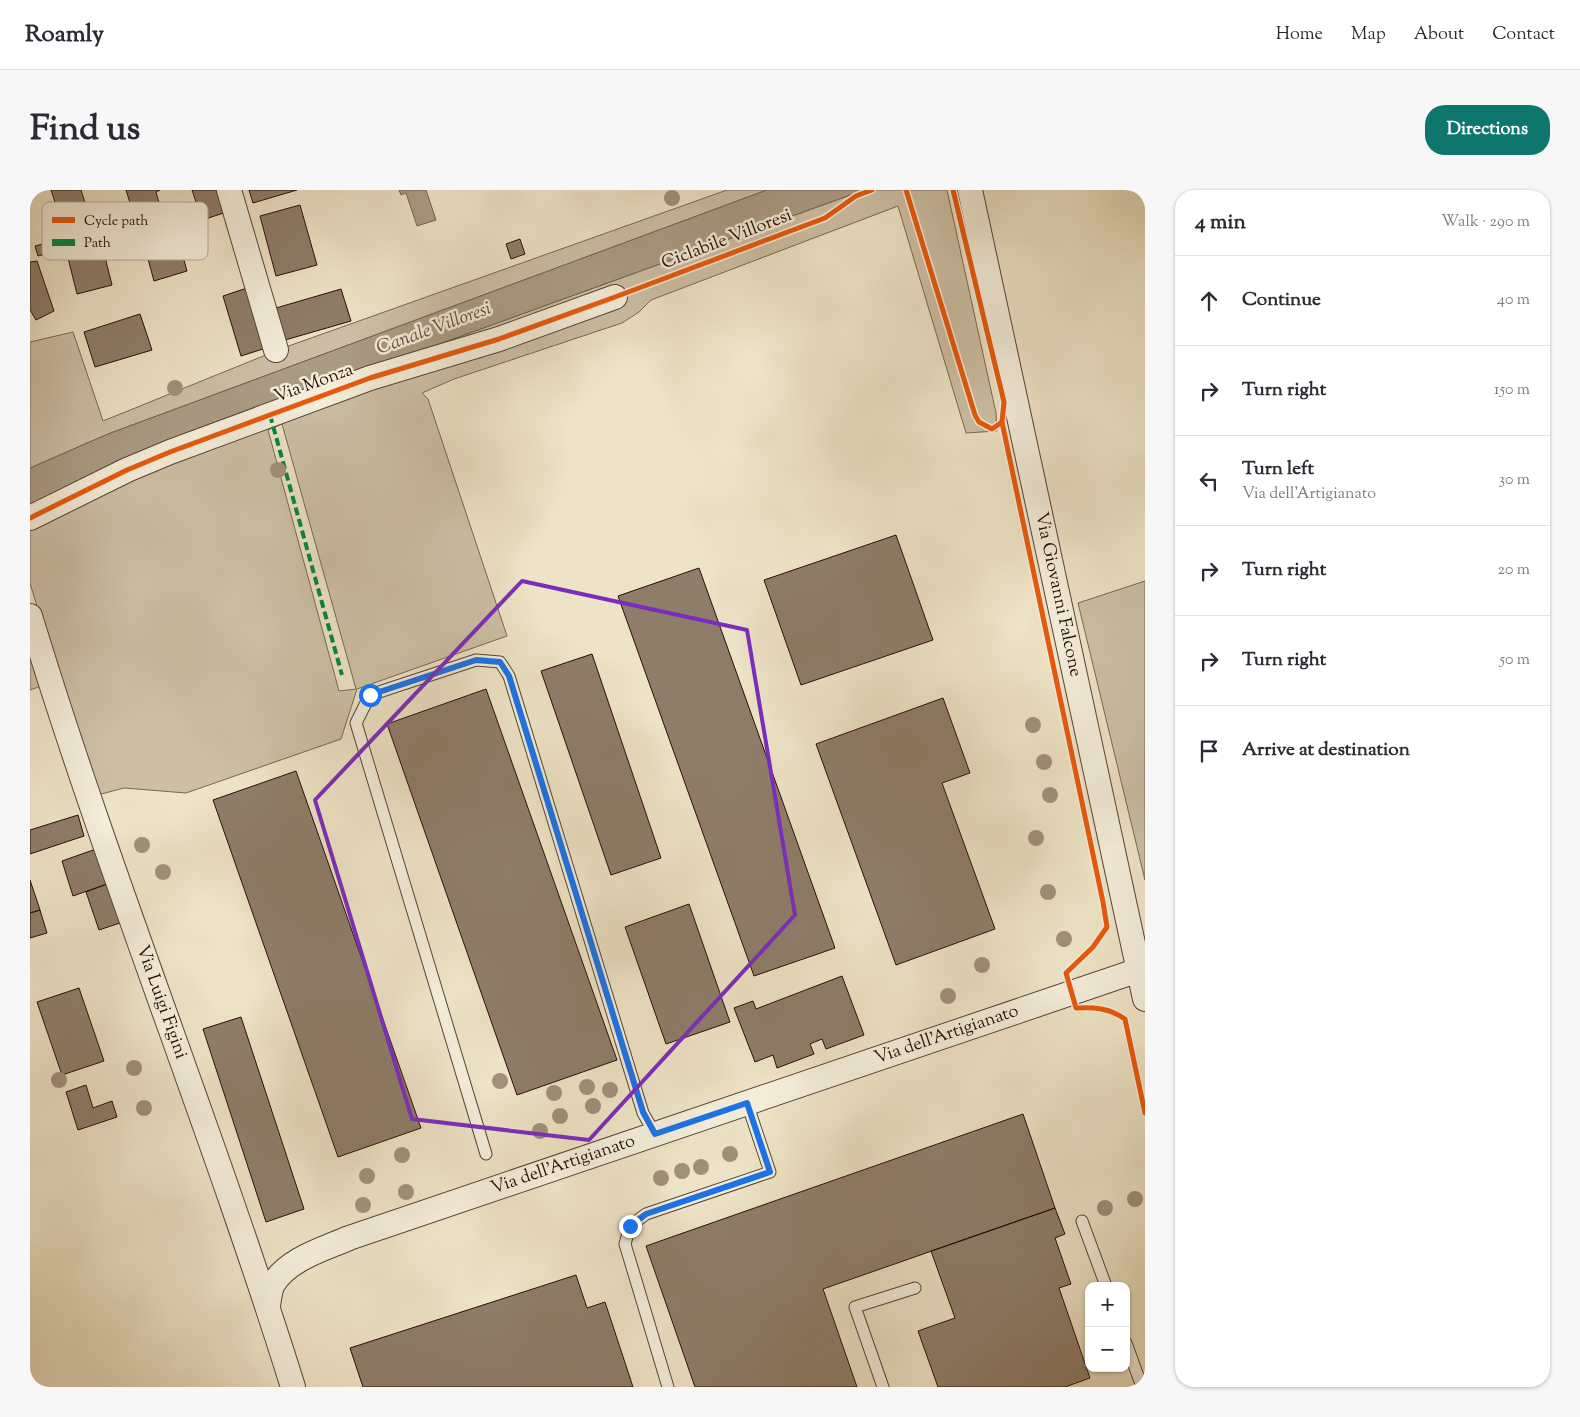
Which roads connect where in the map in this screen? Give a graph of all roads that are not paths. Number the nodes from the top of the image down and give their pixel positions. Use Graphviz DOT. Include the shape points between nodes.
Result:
graph roads {
  1 [pos="229,190"];
  2 [pos="970,191"];
  3 [pos="615,297"];
  4 [pos="276,350"];
  5 [pos="30,518"];
  6 [pos="30,616"];
  7 [pos="1139,970"];
  8 [pos="1145,999"];
  9 [pos="747,1103"];
  10 [pos="655,1134"];
  11 [pos="486,1154"];
  12 [pos="1082,1221"];
  13 [pos="1105,1282"];
  14 [pos="915,1288"];
  15 [pos="268,1306"];
  16 [pos="1130,1354"];
  17 [pos="293,1387"];
  18 [pos="668,1387"];
  19 [pos="883,1387"];
  20 [pos="1142,1387"];
  1 -- 4 [label="street"];
  2 -- 7 [label="street, Via Giovanni Falcone"];
  3 -- 5 [label="street, Via Monza" via="499,339 370,378 170,452"];
  6 -- 15 [label="street, Via Luigi Figini" via="92,810"];
  7 -- 8 [label="street, Via Giovanni Falcone"];
  7 -- 9 [label="street, Via dell'Artigianato"];
  9 -- 10 [label="street, Via dell'Artigianato"];
  9 -- 18 [label="lane" via="770,1172 646,1214 630,1226 625,1244"];
  10 -- 11 [label="lane" via="640,1103 509,676 500,662 476,660 370,695 356,723"];
  10 -- 15 [label="street, Via dell'Artigianato" via="314,1253 283,1272 272,1285"];
  12 -- 13 [label="lane"];
  14 -- 19 [label="lane" via="855,1307"];
  15 -- 17 [label="street, Via Luigi Figini"];
  16 -- 20 [label="lane"];
}
